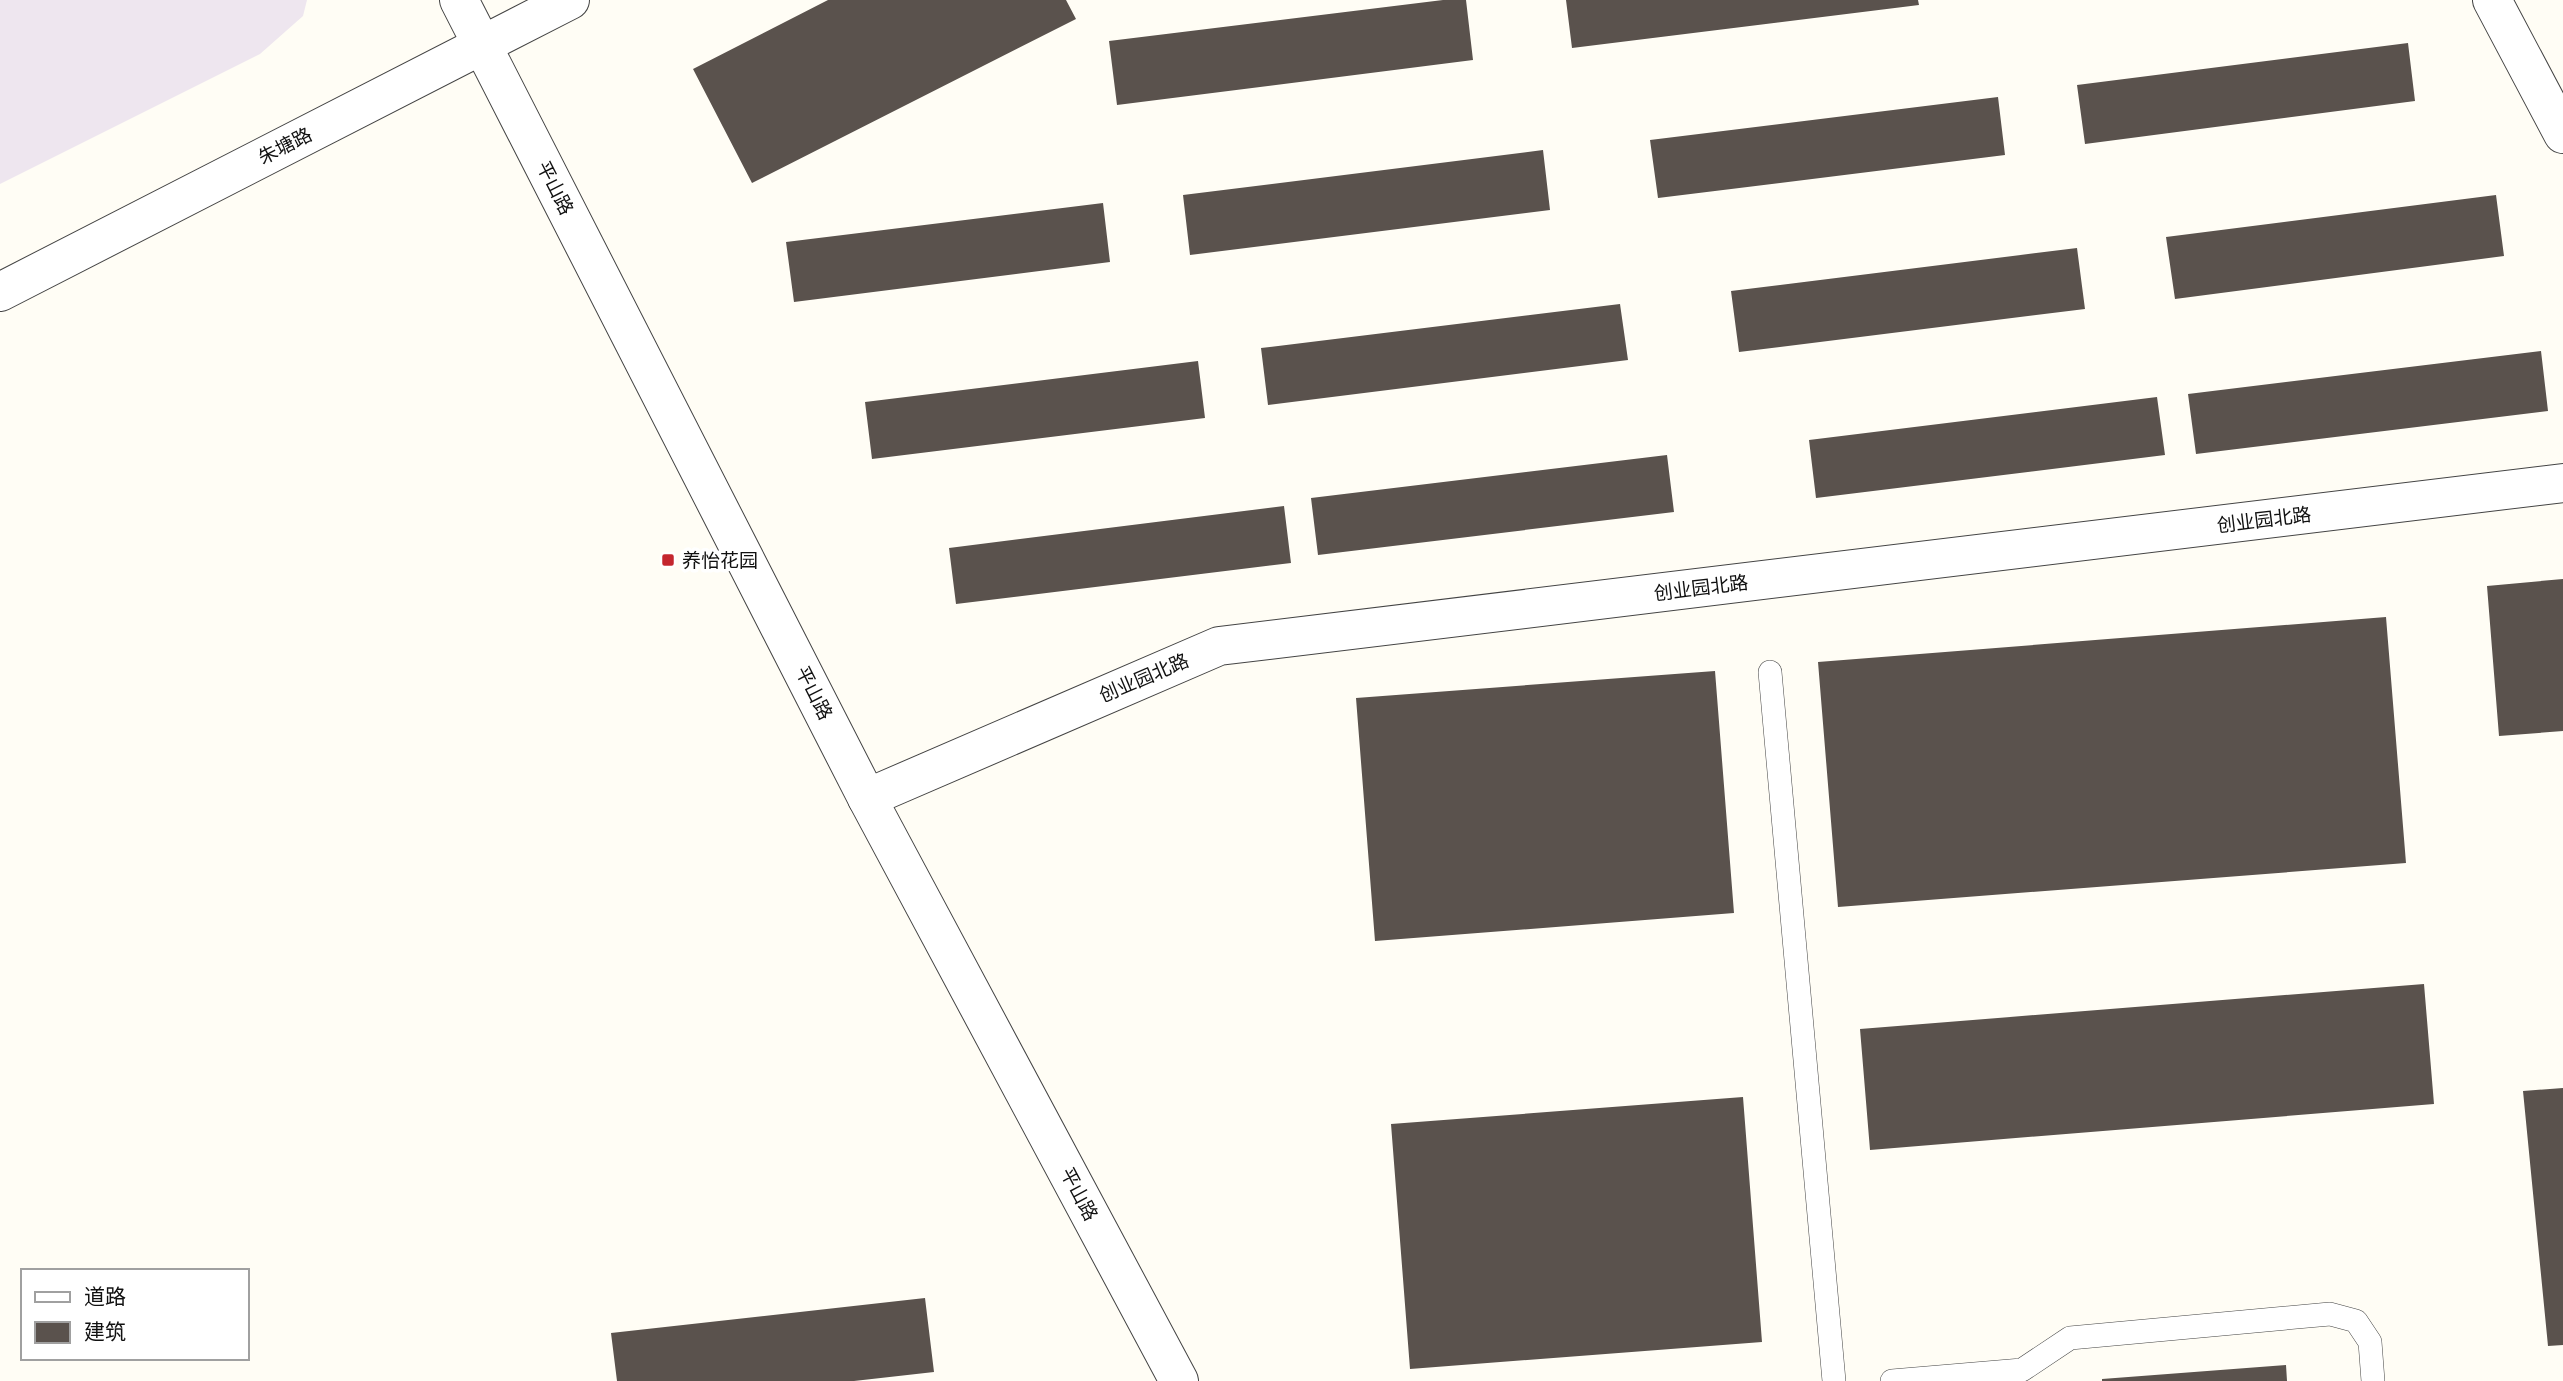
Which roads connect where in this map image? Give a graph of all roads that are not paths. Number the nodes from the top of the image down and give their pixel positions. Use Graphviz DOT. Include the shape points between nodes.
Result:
graph roads {
  1 [pos="459,0"];
  2 [pos="570,0"];
  3 [pos="2492,0"];
  4 [pos="482,45"];
  5 [pos="2563,134"];
  6 [pos="0,292"];
  7 [pos="2563,483"];
  8 [pos="1770,672"];
  9 [pos="867,798"];
  10 [pos="1179,1381"];
  11 [pos="1834,1381"];
  12 [pos="1892,1381"];
  13 [pos="2373,1381"];
  1 -- 4 [label="street, 平山路"];
  2 -- 4 [label="street, 朱塘路"];
  3 -- 5 [label="street"];
  4 -- 6 [label="street, 朱塘路"];
  4 -- 9 [label="street, 平山路"];
  7 -- 9 [label="street, 创业园北路" via="1219,646"];
  8 -- 11 [label="lane"];
  9 -- 10 [label="street, 平山路"];
  12 -- 13 [label="lane" via="2022,1370 2070,1338 2330,1314 2356,1321 2370,1342"];
}
